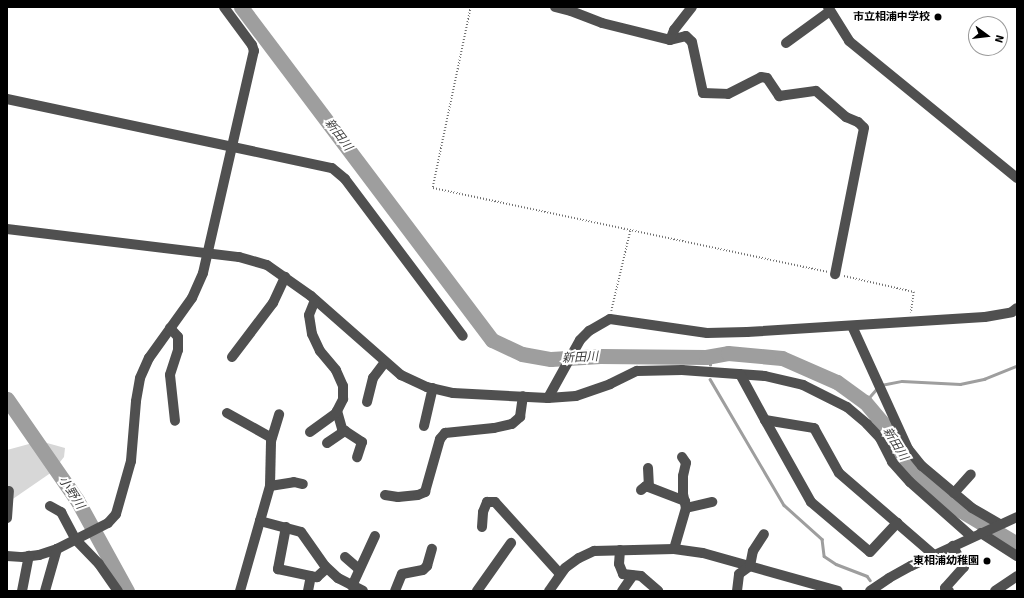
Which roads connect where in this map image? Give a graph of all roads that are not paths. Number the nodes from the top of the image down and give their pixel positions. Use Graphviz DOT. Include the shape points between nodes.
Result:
graph roads {
  1 [pos="224,7"];
  2 [pos="555,7"];
  3 [pos="692,7"];
  4 [pos="829,9"];
  5 [pos="670,40"];
  6 [pos="786,44"];
  7 [pos="7,99"];
  8 [pos="232,147"];
  9 [pos="1017,178"];
  10 [pos="7,230"];
  11 [pos="208,253"];
  12 [pos="835,274"];
  13 [pos="285,277"];
  14 [pos="315,300"];
  15 [pos="1015,312"];
  16 [pos="852,326"];
  17 [pos="170,328"];
  18 [pos="463,336"];
  19 [pos="232,357"];
  20 [pos="386,362"];
  21 [pos="740,374"];
  22 [pos="433,388"];
  23 [pos="523,396"];
  24 [pos="548,398"];
  25 [pos="367,402"];
  26 [pos="337,411"];
  27 [pos="226,413"];
  28 [pos="279,414"];
  29 [pos="765,420"];
  30 [pos="175,421"];
  31 [pos="424,426"];
  32 [pos="345,431"];
  33 [pos="310,432"];
  34 [pos="272,438"];
  35 [pos="327,443"];
  36 [pos="357,457"];
  37 [pos="685,457"];
  38 [pos="648,468"];
  39 [pos="971,474"];
  40 [pos="303,484"];
  41 [pos="270,486"];
  42 [pos="9,491"];
  43 [pos="954,493"];
  44 [pos="385,495"];
  45 [pos="712,502"];
  46 [pos="686,505"];
  47 [pos="50,506"];
  48 [pos="1017,517"];
  49 [pos="7,518"];
  50 [pos="260,520"];
  51 [pos="897,522"];
  52 [pos="998,525"];
  53 [pos="482,527"];
  54 [pos="286,528"];
  55 [pos="764,534"];
  56 [pos="979,534"];
  57 [pos="375,536"];
  58 [pos="79,539"];
  59 [pos="511,543"];
  60 [pos="953,546"];
  61 [pos="57,549"];
  62 [pos="432,549"];
  63 [pos="674,549"];
  64 [pos="620,550"];
  65 [pos="934,555"];
  66 [pos="7,556"];
  67 [pos="29,556"];
  68 [pos="1017,556"];
  69 [pos="345,557"];
  70 [pos="750,566"];
  71 [pos="327,568"];
  72 [pos="359,570"];
  73 [pos="560,574"];
  74 [pos="632,575"];
  75 [pos="311,576"];
  76 [pos="1017,576"];
  77 [pos="352,586"];
  78 [pos="22,591"];
  79 [pos="45,591"];
  80 [pos="118,591"];
  81 [pos="240,591"];
  82 [pos="308,591"];
  83 [pos="363,591"];
  84 [pos="395,591"];
  85 [pos="477,591"];
  86 [pos="549,591"];
  87 [pos="622,591"];
  88 [pos="658,591"];
  89 [pos="737,591"];
  90 [pos="838,591"];
  91 [pos="870,591"];
  92 [pos="949,591"];
  93 [pos="995,591"];
  1 -- 8 [label="street" via="254,51"];
  2 -- 5 [label="street" via="602,23"];
  3 -- 5 [label="street" via="674,30"];
  4 -- 6 [label="street"];
  4 -- 9 [label="street" via="849,41"];
  5 -- 12 [label="street" via="686,36 692,42 703,93 728,94 767,78 779,96 816,91 846,117 864,128"];
  7 -- 8 [label="street"];
  8 -- 11 [label="street"];
  8 -- 18 [label="street" via="332,168 345,179"];
  10 -- 11 [label="street"];
  11 -- 13 [label="street" via="239,257 268,265"];
  11 -- 17 [label="street" via="192,298"];
  13 -- 14 [label="street"];
  13 -- 19 [label="street" via="274,303 244,347"];
  14 -- 20 [label="street"];
  14 -- 26 [label="street" via="309,315 312,334 320,351 336,370 343,386 343,399"];
  15 -- 16 [label="street"];
  16 -- 24 [label="street" via="707,333 610,318 580,340"];
  16 -- 43 [label="street" via="908,448 922,466"];
  17 -- 30 [label="street" via="178,337 178,350 170,374"];
  17 -- 58 [label="street" via="149,358 140,378 131,461 116,514 108,523"];
  20 -- 22 [label="street" via="401,375"];
  20 -- 25 [label="street" via="373,378"];
  21 -- 24 [label="street" via="682,370 637,371 576,396"];
  21 -- 29 [label="street"];
  21 -- 56 [label="street" via="782,378 803,385 847,407 880,438 892,462 910,482"];
  22 -- 23 [label="street" via="453,392"];
  22 -- 31 [label="street"];
  23 -- 24 [label="street"];
  23 -- 44 [label="street" via="520,417 512,424 445,433 440,439 425,492 398,497"];
  26 -- 32 [label="street" via="342,429"];
  26 -- 33 [label="street"];
  27 -- 34 [label="street"];
  28 -- 34 [label="street"];
  29 -- 51 [label="street" via="814,428 839,473"];
  29 -- 51 [label="street" via="811,502 870,552"];
  32 -- 35 [label="street"];
  32 -- 36 [label="street" via="362,442"];
  34 -- 41 [label="street"];
  37 -- 46 [label="street" via="683,494"];
  38 -- 46 [label="street" via="645,488"];
  39 -- 43 [label="street"];
  40 -- 41 [label="street" via="294,482"];
  41 -- 50 [label="street"];
  42 -- 49 [label="street"];
  43 -- 52 [label="street"];
  45 -- 46 [label="street"];
  46 -- 63 [label="street"];
  47 -- 58 [label="street" via="61,512"];
  48 -- 52 [label="street"];
  50 -- 54 [label="street"];
  50 -- 81 [label="street"];
  51 -- 65 [label="street"];
  52 -- 56 [label="street"];
  53 -- 73 [label="street" via="487,502 495,502"];
  54 -- 71 [label="street" via="301,532"];
  54 -- 75 [label="street" via="278,569"];
  55 -- 70 [label="street" via="753,551"];
  56 -- 60 [label="street"];
  56 -- 68 [label="street"];
  57 -- 72 [label="street"];
  58 -- 61 [label="street"];
  58 -- 80 [label="street"];
  59 -- 85 [label="street"];
  60 -- 65 [label="street"];
  60 -- 92 [label="street" via="964,567 945,588"];
  61 -- 67 [label="street"];
  61 -- 79 [label="street"];
  62 -- 84 [label="street" via="427,566 423,570 402,574"];
  63 -- 64 [label="street"];
  63 -- 70 [label="street" via="703,553"];
  64 -- 73 [label="street" via="594,551 579,558"];
  64 -- 74 [label="street" via="619,564 623,574"];
  65 -- 91 [label="street" via="888,578"];
  66 -- 67 [label="street"];
  67 -- 78 [label="street"];
  69 -- 72 [label="street"];
  70 -- 89 [label="street" via="739,574"];
  70 -- 90 [label="street"];
  71 -- 75 [label="street" via="317,577"];
  71 -- 77 [label="street"];
  72 -- 77 [label="street"];
  73 -- 86 [label="street"];
  74 -- 87 [label="street"];
  74 -- 88 [label="street" via="641,576"];
  75 -- 82 [label="street"];
  76 -- 93 [label="street"];
  77 -- 83 [label="street"];
}
